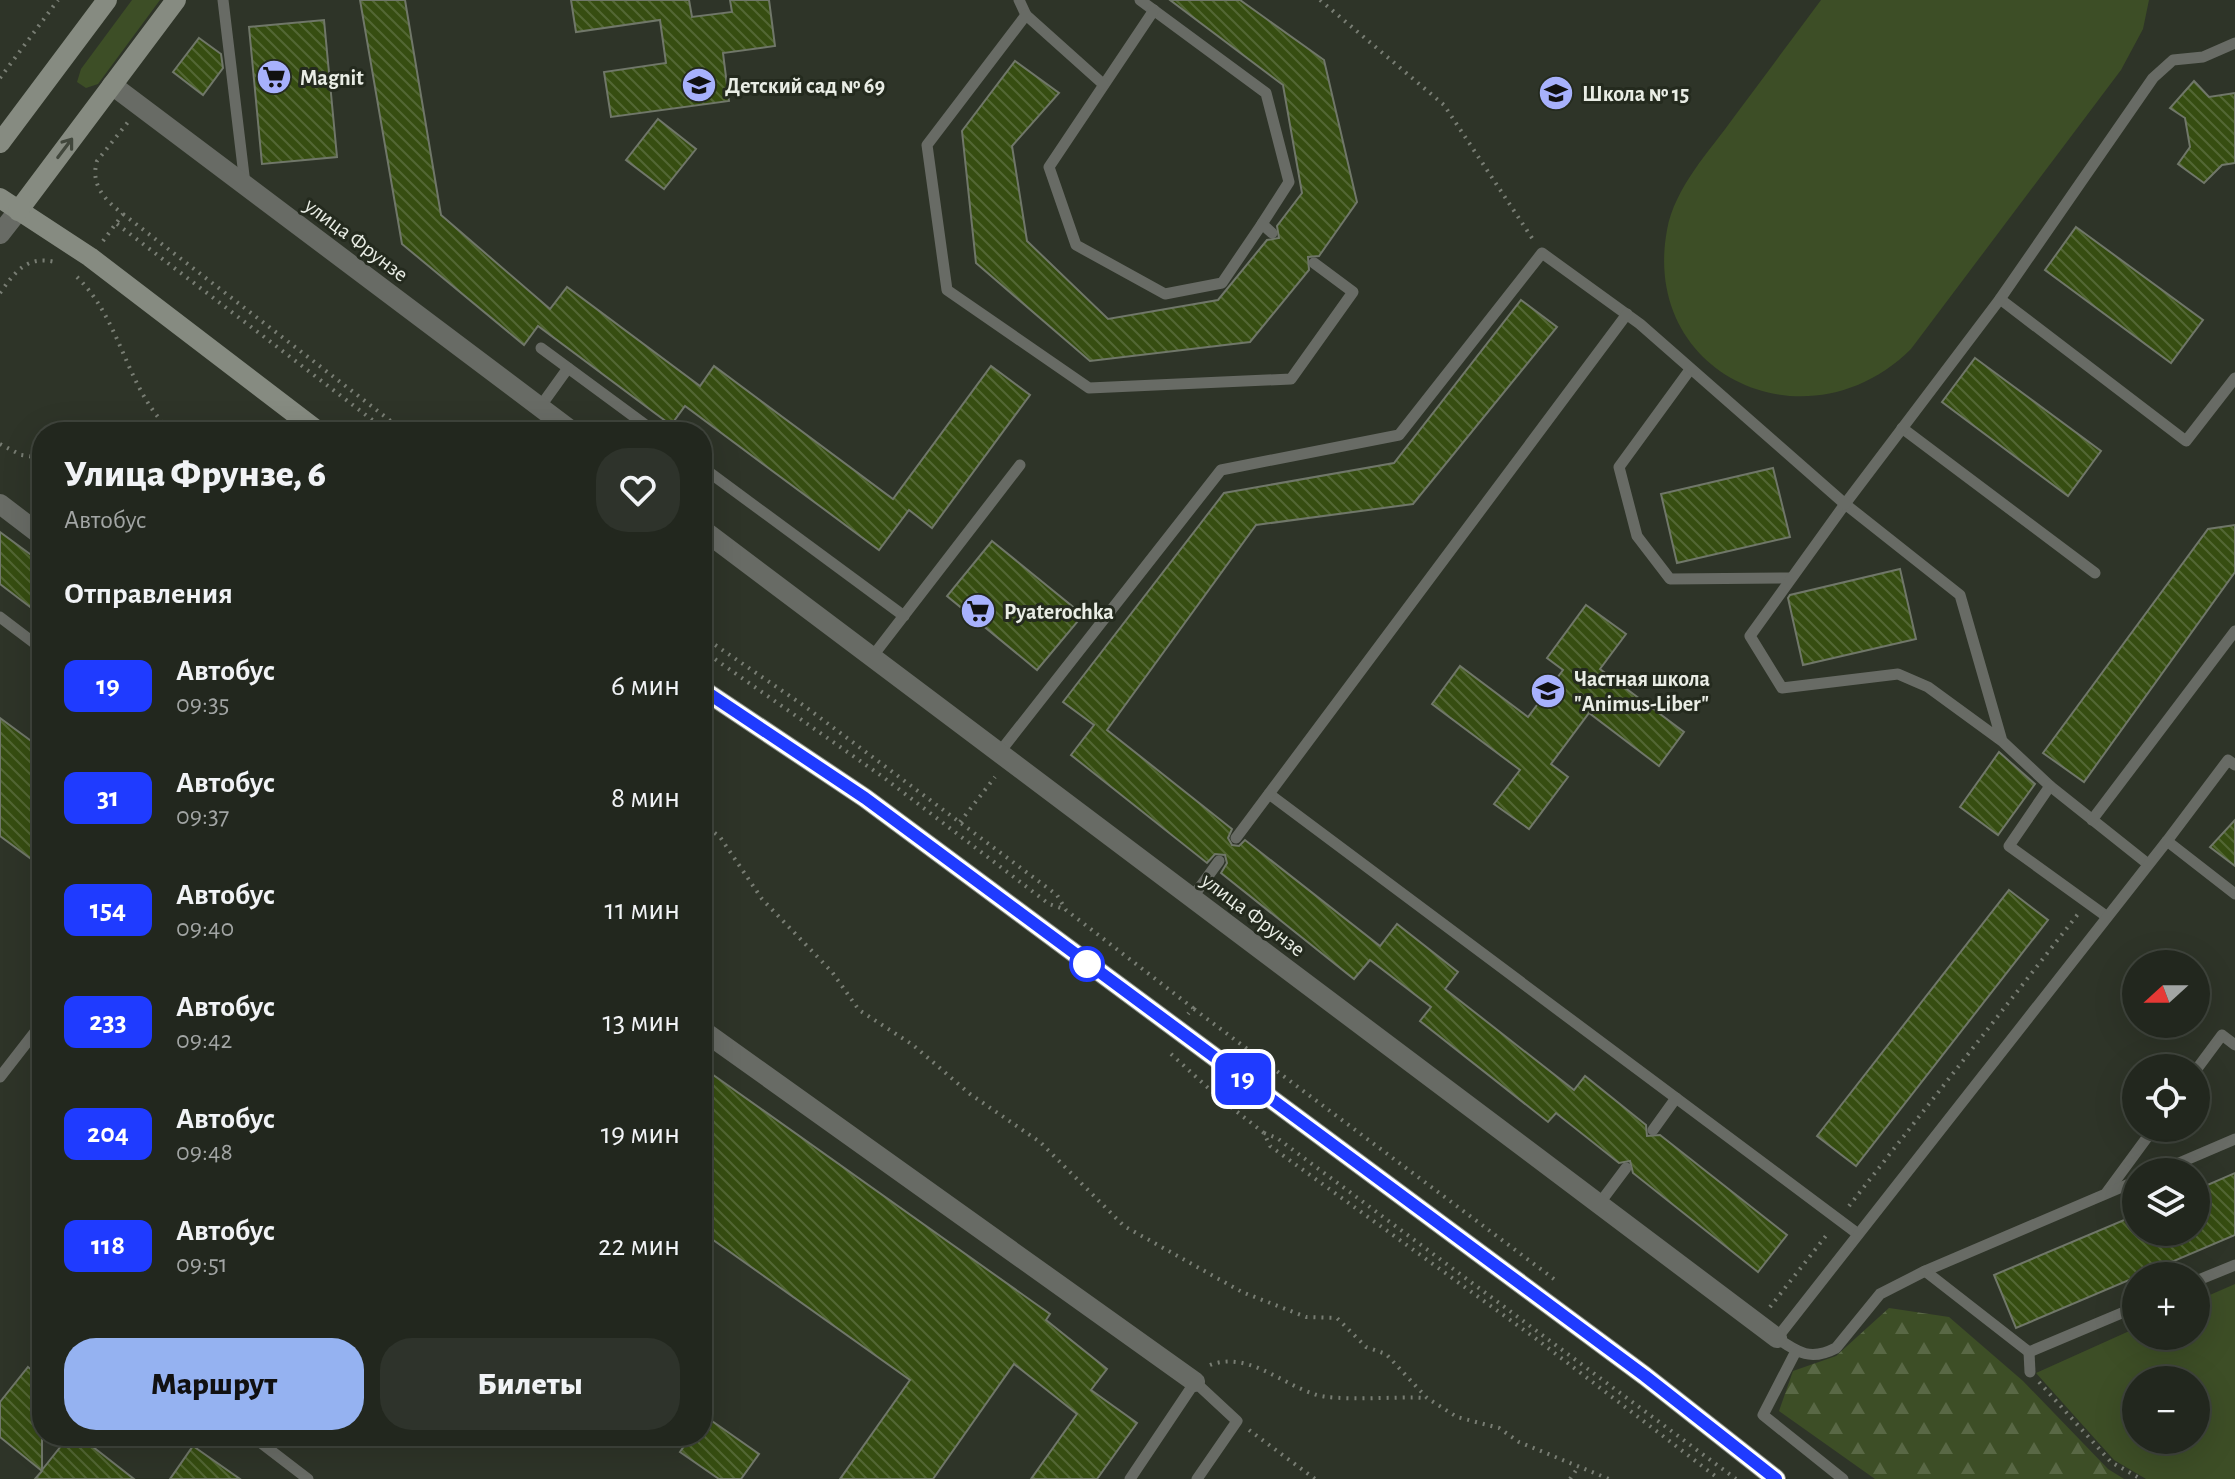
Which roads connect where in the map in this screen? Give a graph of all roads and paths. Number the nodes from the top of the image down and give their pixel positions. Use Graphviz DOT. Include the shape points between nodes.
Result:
graph roads {
  1 [pos="58,0"];
  2 [pos="107,0"];
  3 [pos="176,0"];
  4 [pos="223,0"];
  5 [pos="1019,0"];
  6 [pos="1140,0"];
  7 [pos="1320,0"];
  8 [pos="1154,10"];
  9 [pos="1026,15"];
  10 [pos="2235,43"];
  11 [pos="0,78"];
  12 [pos="1103,84"];
  13 [pos="112,85"];
  14 [pos="130,98"];
  15 [pos="0,143"];
  16 [pos="245,185"];
  17 [pos="0,198"];
  18 [pos="18,211"];
  19 [pos="123,214"];
  20 [pos="116,223"];
  21 [pos="1262,224"];
  22 [pos="1272,233"];
  23 [pos="0,234"];
  24 [pos="1542,253"];
  25 [pos="90,257"];
  26 [pos="1314,263"];
  27 [pos="60,264"];
  28 [pos="68,270"];
  29 [pos="75,276"];
  30 [pos="0,293"];
  31 [pos="2000,299"];
  32 [pos="1627,314"];
  33 [pos="541,348"];
  34 [pos="568,368"];
  35 [pos="1689,371"];
  36 [pos="2235,378"];
  37 [pos="540,407"];
  38 [pos="161,422"];
  39 [pos="306,422"];
  40 [pos="375,422"];
  41 [pos="392,422"];
  42 [pos="560,422"];
  43 [pos="641,422"];
  44 [pos="1902,428"];
  45 [pos="0,444"];
  46 [pos="32,457"];
  47 [pos="1020,465"];
  48 [pos="712,474"];
  49 [pos="0,504"];
  50 [pos="1845,504"];
  51 [pos="32,528"];
  52 [pos="712,537"];
  53 [pos="2095,573"];
  54 [pos="1791,578"];
  55 [pos="904,616"];
  56 [pos="0,617"];
  57 [pos="2235,631"];
  58 [pos="32,641"];
  59 [pos="712,657"];
  60 [pos="872,657"];
  61 [pos="712,696"];
  62 [pos="2002,741"];
  63 [pos="1004,756"];
  64 [pos="2235,765"];
  65 [pos="2050,786"];
  66 [pos="1269,794"];
  67 [pos="2092,820"];
  68 [pos="960,822"];
  69 [pos="712,831"];
  70 [pos="1236,838"];
  71 [pos="2167,841"];
  72 [pos="1219,861"];
  73 [pos="2148,864"];
  74 [pos="2235,894"];
  75 [pos="1192,898"];
  76 [pos="2087,903"];
  77 [pos="1066,910"];
  78 [pos="2106,916"];
  79 [pos="32,1036"];
  80 [pos="712,1037"];
  81 [pos="2235,1045"];
  82 [pos="2208,1054"];
  83 [pos="0,1077"];
  84 [pos="1676,1098"];
  85 [pos="1653,1130"];
  86 [pos="1264,1133"];
  87 [pos="2235,1139"];
  88 [pos="2144,1142"];
  89 [pos="2191,1158"];
  90 [pos="1626,1168"];
  91 [pos="2122,1187"];
  92 [pos="2105,1194"];
  93 [pos="1599,1204"];
  94 [pos="1838,1220"];
  95 [pos="1858,1234"];
  96 [pos="2235,1265"];
  97 [pos="1925,1271"];
  98 [pos="2210,1275"];
  99 [pos="1769,1308"];
  100 [pos="2122,1313"];
  101 [pos="1777,1338"];
  102 [pos="1796,1351"];
  103 [pos="2029,1352"];
  104 [pos="2030,1372"];
  105 [pos="1195,1382"];
  106 [pos="1427,1398"];
  107 [pos="1237,1421"];
  108 [pos="265,1446"];
  109 [pos="1579,1466"];
  110 [pos="1201,1478"];
  111 [pos="308,1479"];
  112 [pos="1130,1479"];
  113 [pos="1315,1479"];
  114 [pos="1570,1479"];
  115 [pos="1609,1479"];
  116 [pos="1736,1479"];
  117 [pos="1776,1479"];
  118 [pos="1843,1479"];
  119 [pos="2141,1479"];
  1 -- 11 [label="path"];
  2 -- 15 [label="main road"];
  3 -- 13 [label="main road"];
  4 -- 16 [label="lane"];
  5 -- 9 [label="lane"];
  6 -- 8 [label="lane"];
  7 -- 24 [label="path" via="1444,105"];
  8 -- 12 [label="lane"];
  8 -- 21 [label="lane" via="1266,93 1289,182"];
  9 -- 12 [label="lane"];
  9 -- 26 [label="lane" via="927,145 947,290 1089,388 1291,379 1353,292"];
  10 -- 31 [label="lane" via="2203,57 2173,60 2153,78"];
  12 -- 21 [label="lane" via="1049,167 1076,245 1165,294 1222,283"];
  13 -- 14 [label="street, улица Фрунзе"];
  18 -- 13 [label="main road, one-way"];
  14 -- 16 [label="street, улица Фрунзе"];
  14 -- 19 [label="path" via="134,115 95,168 104,200"];
  16 -- 37 [label="street, улица Фрунзе"];
  17 -- 18 [label="main road"];
  18 -- 23 [label="street"];
  18 -- 25 [label="main road"];
  19 -- 20 [label="path"];
  19 -- 41 [label="path"];
  20 -- 25 [label="path"];
  20 -- 40 [label="path"];
  21 -- 22 [label="lane"];
  24 -- 32 [label="lane"];
  24 -- 63 [label="lane" via="1399,435 1221,470"];
  25 -- 29 [label="path"];
  25 -- 39 [label="main road"];
  27 -- 30 [label="path" via="32,261"];
  28 -- 29 [label="path"];
  29 -- 38 [label="path" via="103,306 141,396"];
  31 -- 36 [label="lane" via="2186,441"];
  31 -- 44 [label="lane"];
  32 -- 35 [label="lane"];
  32 -- 66 [label="lane"];
  33 -- 34 [label="lane"];
  34 -- 37 [label="lane"];
  34 -- 43 [label="lane"];
  35 -- 50 [label="lane"];
  35 -- 54 [label="lane" via="1619,467 1637,536 1670,579"];
  37 -- 42 [label="street, улица Фрунзе"];
  44 -- 50 [label="lane"];
  44 -- 53 [label="lane"];
  45 -- 46 [label="path"];
  47 -- 55 [label="lane"];
  48 -- 55 [label="lane"];
  49 -- 51 [label="street"];
  50 -- 54 [label="lane"];
  50 -- 62 [label="lane" via="1960,595"];
  52 -- 60 [label="street, улица Фрунзе"];
  54 -- 62 [label="lane" via="1750,636 1782,688 1898,674 1928,687"];
  55 -- 60 [label="lane"];
  56 -- 58 [label="lane"];
  57 -- 67 [label="lane"];
  59 -- 77 [label="path" via="883,777 1049,904"];
  60 -- 63 [label="street, улица Фрунзе"];
  61 -- 117 [label="main road" via="865,798 1645,1376"];
  62 -- 65 [label="lane"];
  63 -- 68 [label="path"];
  63 -- 75 [label="street, улица Фрунзе"];
  64 -- 71 [label="lane" via="2228,760"];
  65 -- 67 [label="lane"];
  65 -- 76 [label="lane" via="2009,846"];
  66 -- 70 [label="lane"];
  66 -- 84 [label="lane"];
  67 -- 73 [label="lane"];
  69 -- 106 [label="path" via="762,899 832,972 859,1010 1040,1142 1124,1226 1242,1292 1306,1317 1337,1318 1366,1347 1386,1354"];
  71 -- 73 [label="lane"];
  71 -- 74 [label="lane"];
  72 -- 75 [label="lane"];
  73 -- 78 [label="lane"];
  75 -- 93 [label="street, улица Фрунзе"];
  76 -- 78 [label="lane"];
  76 -- 94 [label="path"];
  78 -- 95 [label="lane"];
  79 -- 83 [label="lane"];
  80 -- 105 [label="street"];
  81 -- 82 [label="lane" via="2222,1035"];
  84 -- 85 [label="lane"];
  84 -- 94 [label="lane"];
  86 -- 116 [label="path" via="1541,1330"];
  87 -- 89 [label="lane"];
  88 -- 92 [label="lane"];
  90 -- 93 [label="lane"];
  91 -- 92 [label="lane"];
  92 -- 97 [label="lane"];
  93 -- 101 [label="street, улица Фрунзе"];
  94 -- 95 [label="lane"];
  94 -- 99 [label="path"];
  95 -- 101 [label="lane"];
  96 -- 98 [label="lane"];
  97 -- 102 [label="lane" via="1880,1294 1836,1348 1818,1355"];
  97 -- 103 [label="lane"];
  100 -- 103 [label="lane"];
  101 -- 102 [label="lane"];
  102 -- 118 [label="lane" via="1763,1415"];
  103 -- 104 [label="lane"];
  104 -- 119 [label="path" via="2111,1462"];
  105 -- 106 [label="path" via="1205,1367 1218,1362 1249,1363 1316,1396"];
  105 -- 107 [label="lane"];
  105 -- 112 [label="lane"];
  106 -- 109 [label="path" via="1457,1417 1499,1428 1519,1442"];
  107 -- 110 [label="lane"];
  107 -- 113 [label="path"];
  108 -- 111 [label="lane"];
  109 -- 114 [label="path"];
  109 -- 115 [label="path"];
}
